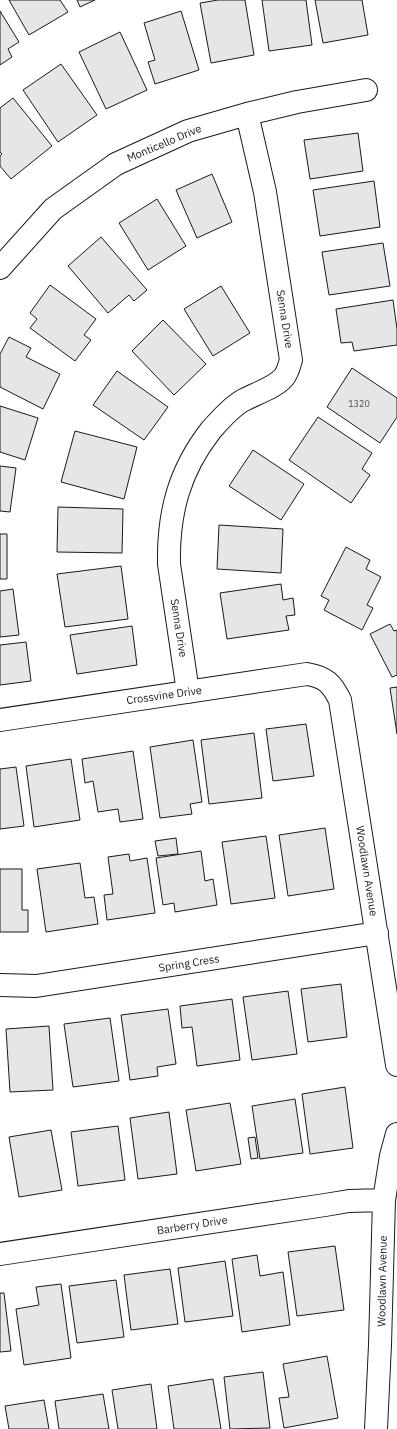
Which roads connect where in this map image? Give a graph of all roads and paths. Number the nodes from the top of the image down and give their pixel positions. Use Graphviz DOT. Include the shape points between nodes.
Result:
graph roads {
  1 [pos="366,90"];
  2 [pos="247,114"];
  3 [pos="0,268"];
  4 [pos="328,681"];
  5 [pos="188,692"];
  6 [pos="0,720"];
  7 [pos="377,933"];
  8 [pos="0,985"];
  9 [pos="397,1065"];
  10 [pos="397,1134"];
  11 [pos="384,1200"];
  12 [pos="0,1254"];
  13 [pos="376,1429"];
  1 -- 2 [label="street, Monticello Drive"];
  2 -- 3 [label="street, Monticello Drive" via="188,131 116,164 53,209"];
  2 -- 5 [label="street, Senna Drive" via="265,192 291,360 284,377 277,383 241,402 221,419 203,441 176,496 170,522 169,564"];
  4 -- 5 [label="street, Crossvine Drive" via="307,674"];
  4 -- 7 [label="street, Woodlawn Avenue" via="340,700"];
  5 -- 6 [label="street, Crossvine Drive"];
  7 -- 8 [label="street, Spring Cress" via="36,986"];
  7 -- 9 [label="street, Woodlawn Avenue"];
  10 -- 11 [label="street, Woodlawn Avenue"];
  11 -- 12 [label="street, Barberry Drive" via="326,1204"];
  11 -- 13 [label="street, Woodlawn Avenue"];
}
